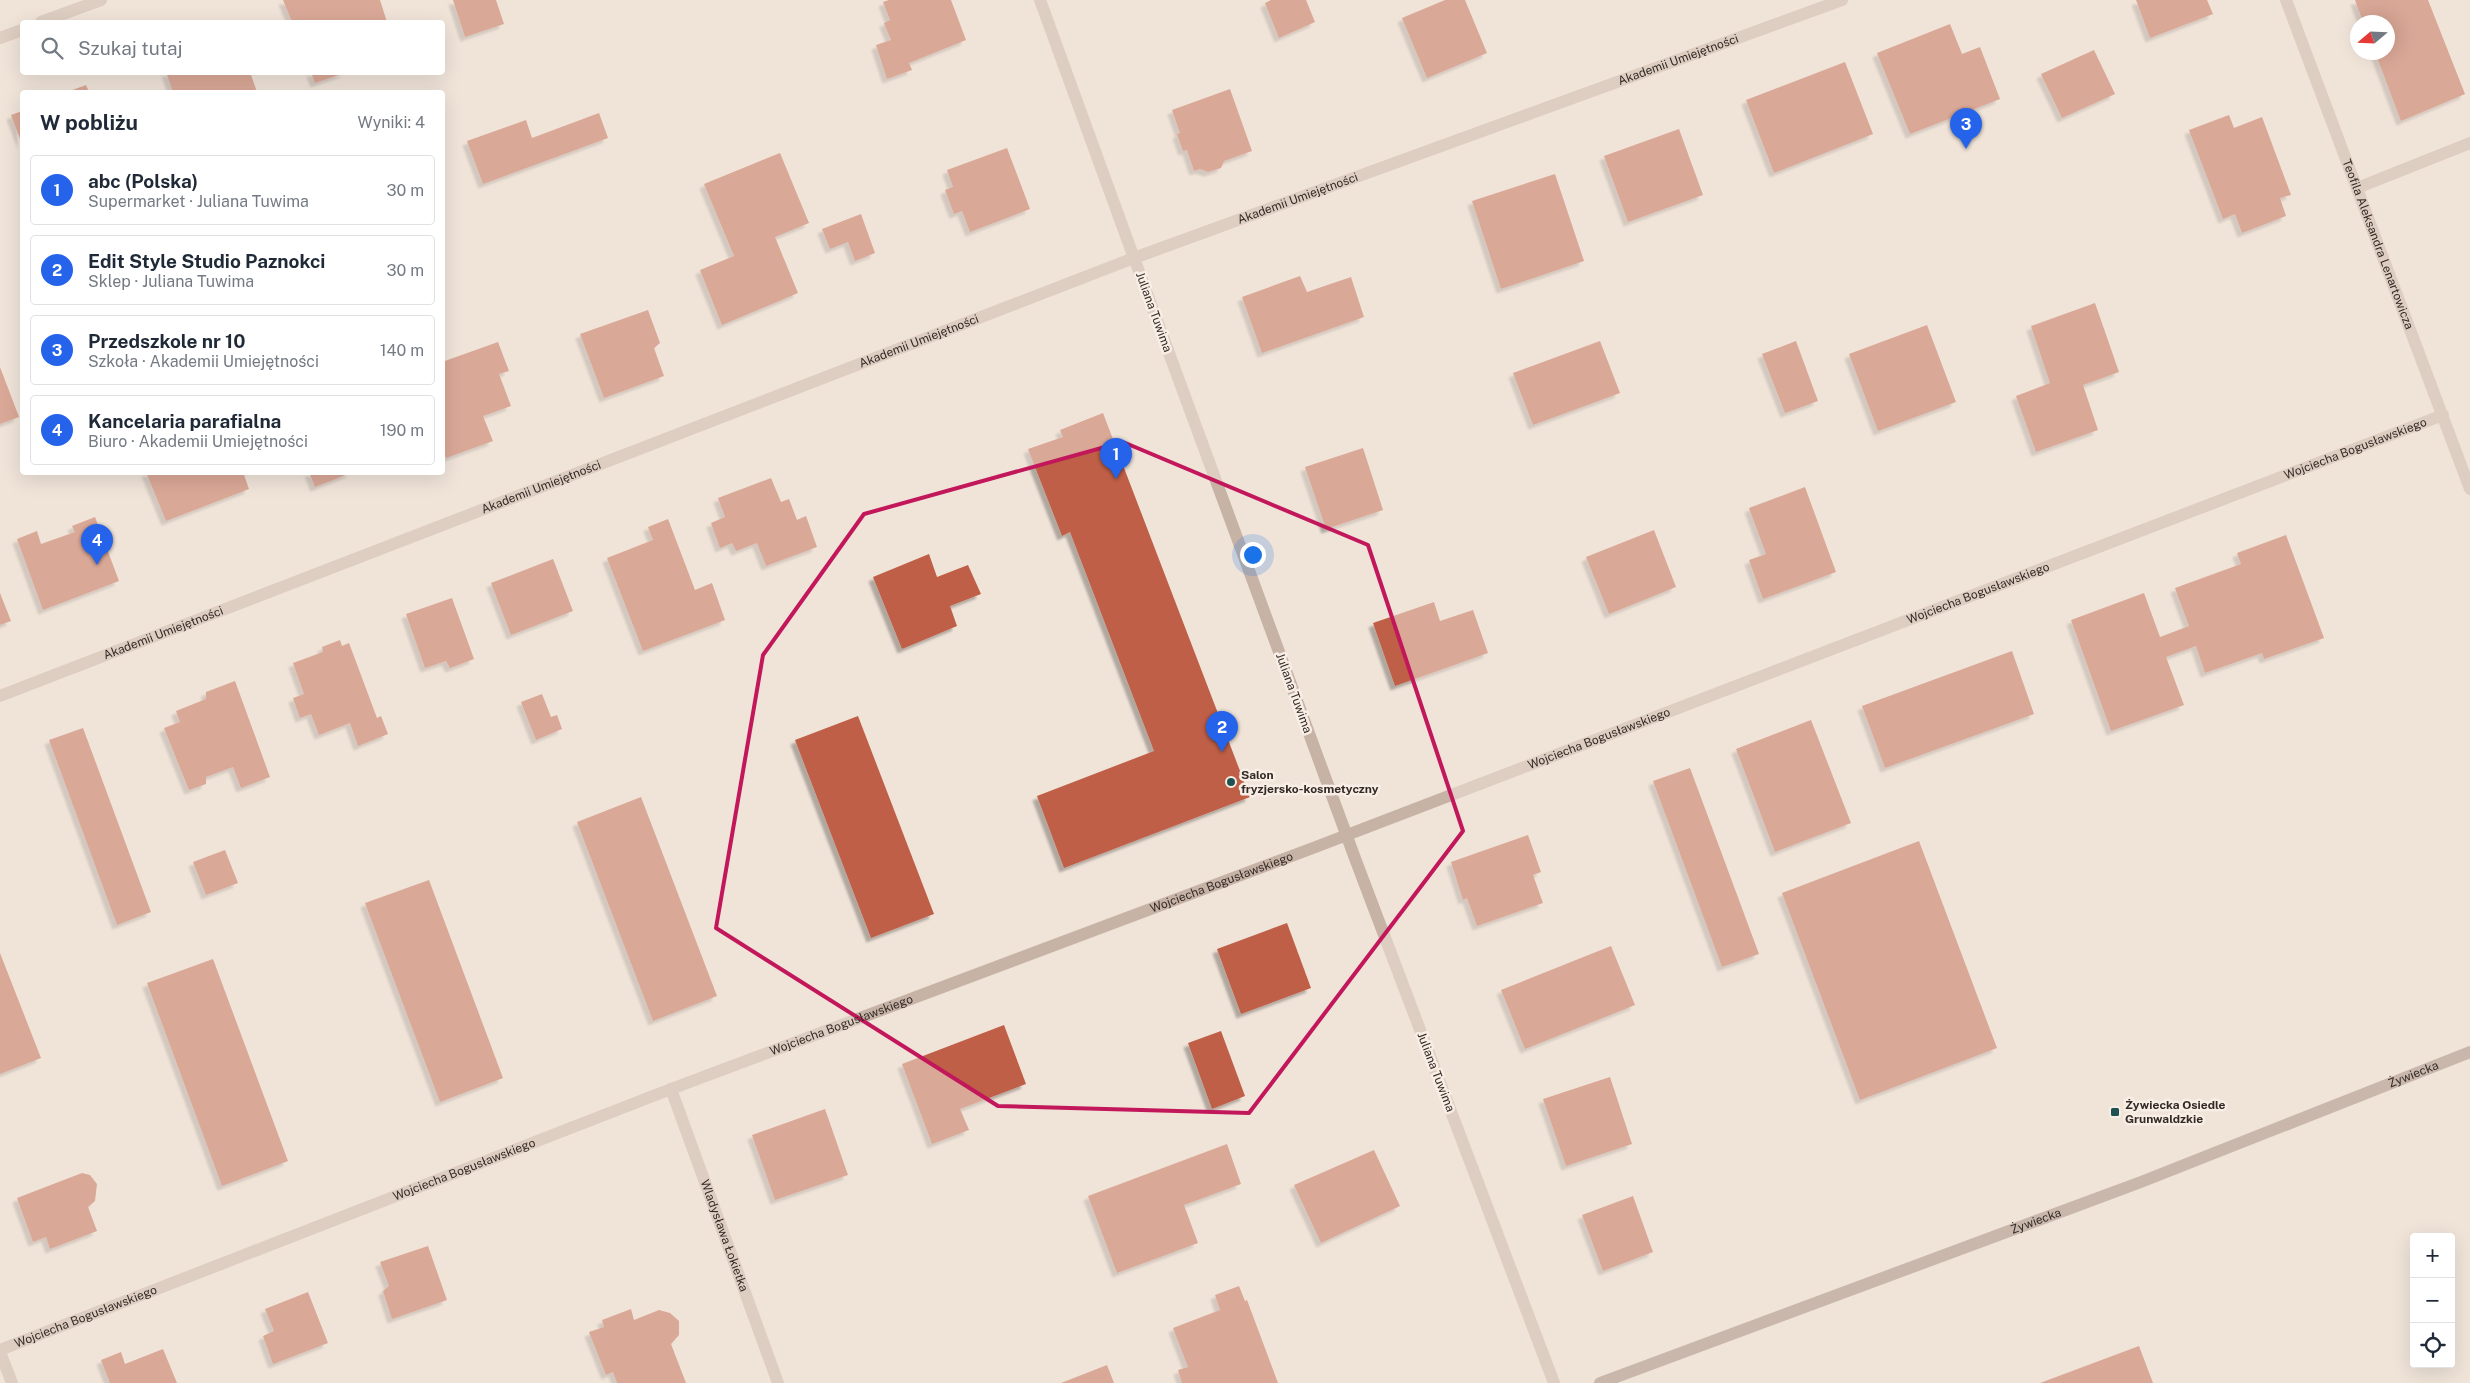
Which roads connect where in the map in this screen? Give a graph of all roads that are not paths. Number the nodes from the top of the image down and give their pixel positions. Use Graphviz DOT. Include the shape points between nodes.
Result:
graph roads {
  1 [pos="101,0"];
  2 [pos="1040,0"];
  3 [pos="1842,0"];
  4 [pos="2286,0"];
  5 [pos="46,20"];
  6 [pos="20,31"];
  7 [pos="0,38"];
  8 [pos="2470,143"];
  9 [pos="2357,188"];
  10 [pos="1134,258"];
  11 [pos="2442,415"];
  12 [pos="2470,489"];
  13 [pos="0,696"];
  14 [pos="1346,835"];
  15 [pos="2470,1052"];
  16 [pos="672,1089"];
  17 [pos="0,1351"];
  18 [pos="12,1383"];
  19 [pos="778,1383"];
  20 [pos="1554,1383"];
  21 [pos="1600,1383"];
  1 -- 5 [label="street"];
  2 -- 10 [label="street, Juliana Tuwima"];
  3 -- 10 [label="street, Akademii Umiejętności"];
  4 -- 9 [label="street, Teofila Aleksandra Lenartowicza"];
  6 -- 7 [label="street"];
  8 -- 9 [label="street"];
  9 -- 11 [label="street, Teofila Aleksandra Lenartowicza"];
  10 -- 13 [label="street, Akademii Umiejętności"];
  10 -- 14 [label="street, Juliana Tuwima"];
  11 -- 12 [label="street, Teofila Aleksandra Lenartowicza"];
  11 -- 14 [label="street, Wojciecha Bogusławskiego"];
  14 -- 16 [label="street, Wojciecha Bogusławskiego"];
  14 -- 20 [label="street, Juliana Tuwima"];
  15 -- 21 [label="main road, Żywiecka" via="2141,1182"];
  16 -- 17 [label="street, Wojciecha Bogusławskiego"];
  16 -- 19 [label="street, Wladysława Łokietka"];
  17 -- 18 [label="street"];
}
